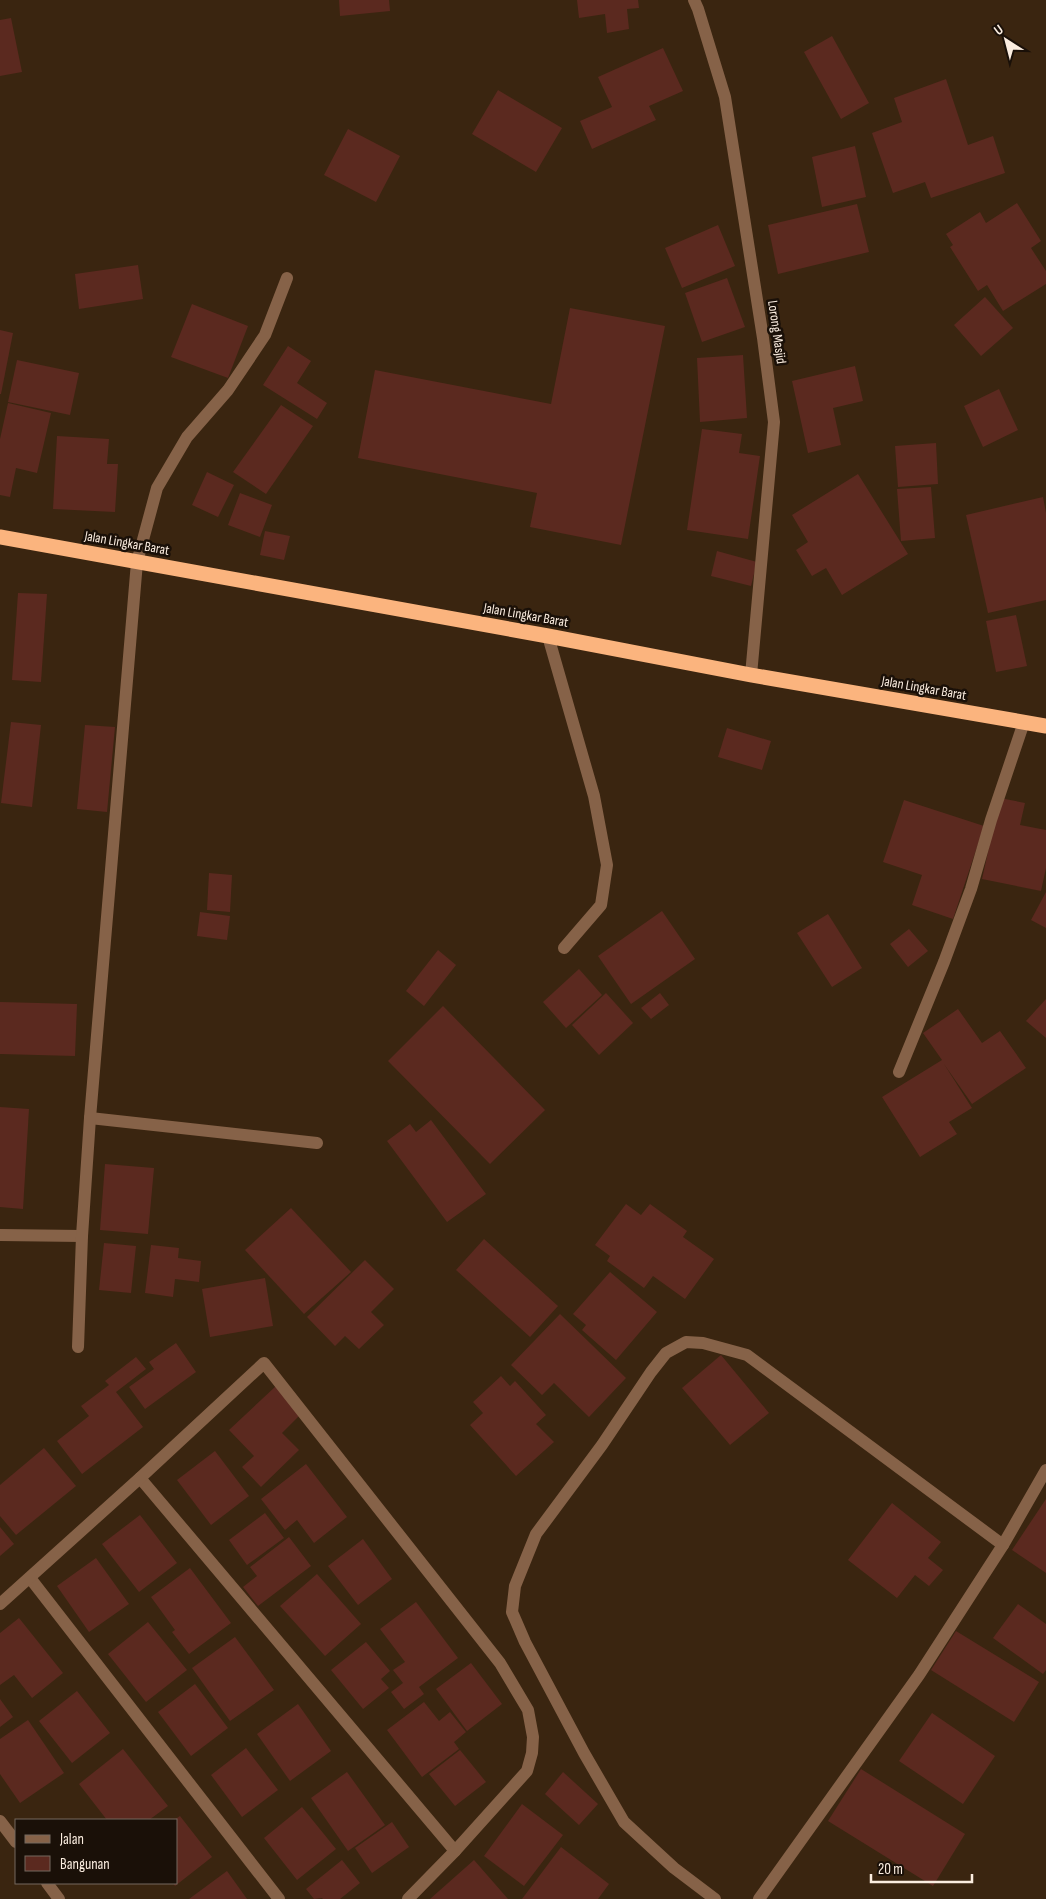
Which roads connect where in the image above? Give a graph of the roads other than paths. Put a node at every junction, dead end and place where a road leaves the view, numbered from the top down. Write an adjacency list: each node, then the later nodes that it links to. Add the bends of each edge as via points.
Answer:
1 (694, 0): 6 (street, Lorong Masjid, via 725,96 774,422)
2 (287, 278): 4 (street, via 265,335 228,390 187,437 157,488)
3 (0, 537): 4 (highway, Jalan Lingkar Barat)
4 (137, 562): 5 (highway, Jalan Lingkar Barat); 11 (street)
5 (548, 636): 6 (highway, Jalan Lingkar Barat); 9 (street, via 594,796 607,865 601,905)
6 (751, 675): 7 (highway, Jalan Lingkar Barat)
7 (1024, 722): 8 (highway, Jalan Lingkar Barat); 10 (street, via 971,889)
8 (1046, 726)
9 (564, 948)
10 (900, 1072)
11 (90, 1118): 12 (street); 14 (street)
12 (318, 1143)
13 (0, 1235): 14 (street)
14 (82, 1236): 15 (street)
15 (78, 1347)
16 (1046, 1470): 18 (street)
17 (140, 1478): 19 (street); 23 (street); 23 (street, via 264,1363 500,1663 528,1710 533,1737 526,1771)
18 (1003, 1545): 28 (street, via 747,1356 703,1343 686,1342 666,1353 536,1534 515,1586 512,1612 584,1753 624,1822 674,1868); 29 (street, via 919,1675)
19 (30, 1578): 20 (street); 26 (street)
20 (0, 1604)
21 (0, 1821): 22 (street)
22 (15, 1841)
23 (455, 1851): 27 (street)
24 (48, 1884): 25 (street)
25 (59, 1899)
26 (278, 1899)
27 (408, 1899)
28 (715, 1899)
29 (760, 1899)

